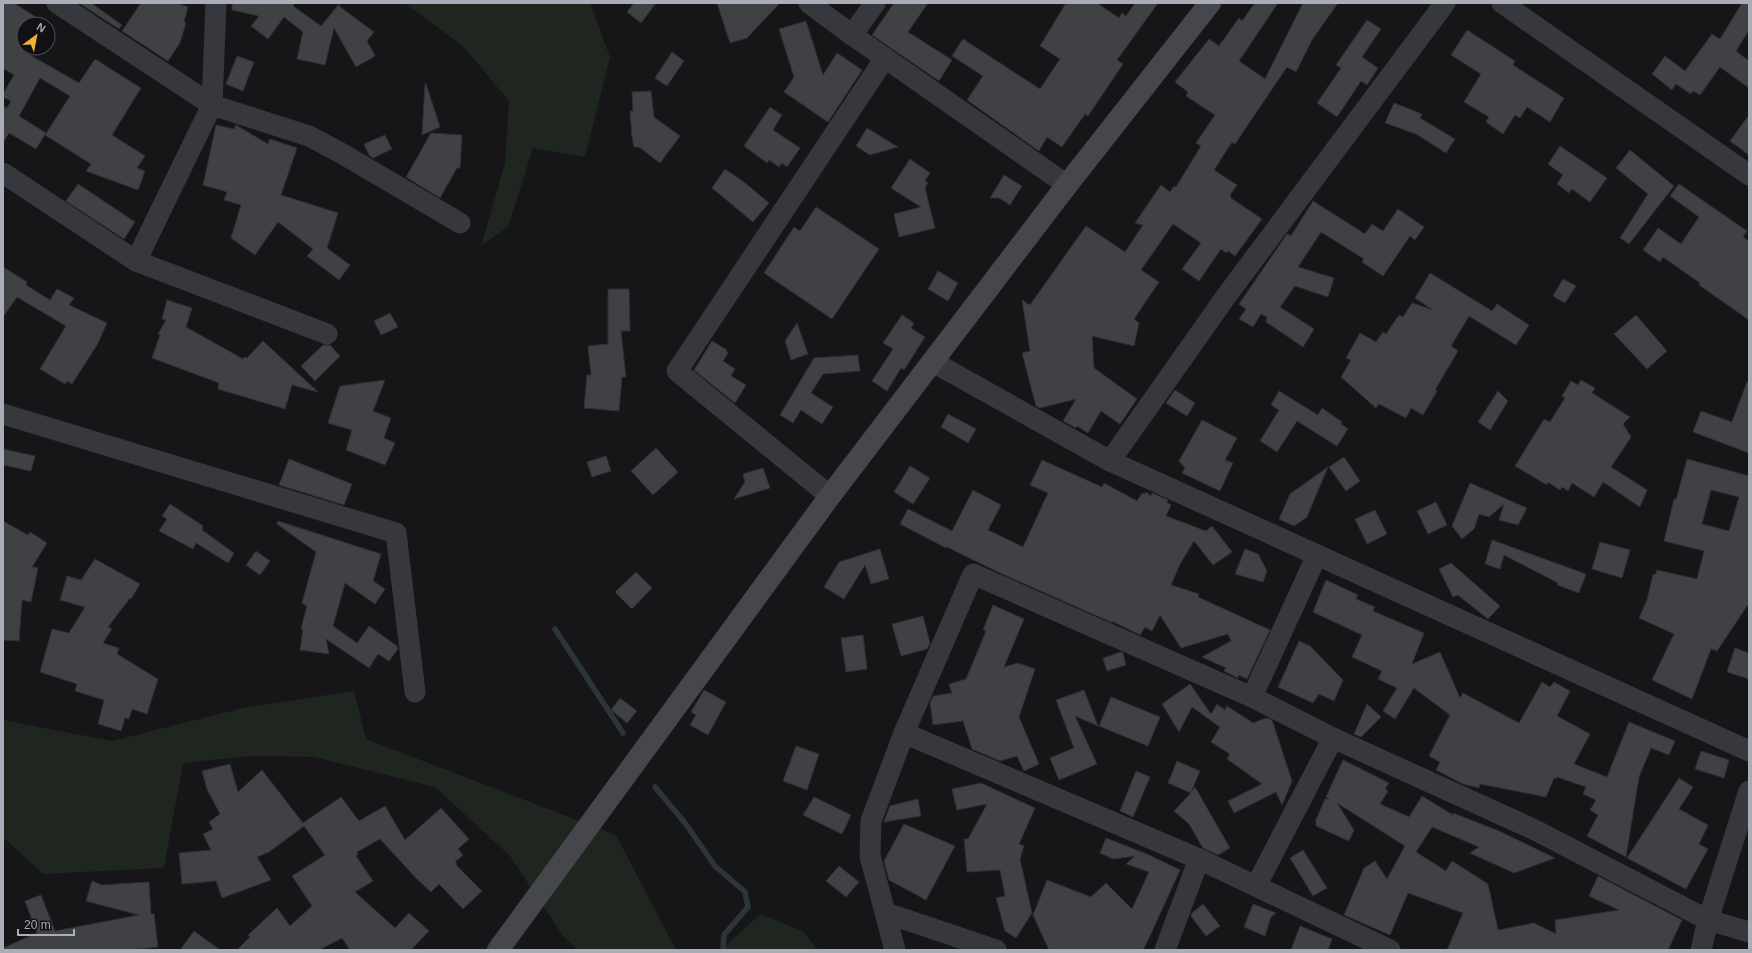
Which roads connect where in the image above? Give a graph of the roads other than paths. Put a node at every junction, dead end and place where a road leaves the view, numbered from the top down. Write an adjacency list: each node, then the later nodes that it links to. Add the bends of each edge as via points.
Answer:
1 (58, 3): 10 (street)
2 (216, 3): 10 (street)
3 (809, 3): 8 (street)
4 (875, 3): 8 (street)
5 (1210, 3): 13 (street)
6 (1445, 3): 19 (street, via 1227,295)
7 (1502, 3): 12 (street)
8 (852, 36): 9 (street)
9 (885, 58): 13 (street); 20 (street, via 677,371)
10 (212, 105): 14 (street, via 309,136); 15 (street)
11 (3, 173): 15 (street)
12 (1749, 175)
13 (1067, 185): 17 (street)
14 (460, 223)
15 (136, 261): 16 (street)
16 (327, 334)
17 (932, 362): 19 (street); 20 (street)
18 (3, 414): 22 (street, via 396,533)
19 (1110, 461): 21 (street)
20 (830, 496): 34 (street)
21 (1316, 555): 23 (street); 26 (street)
22 (416, 692)
23 (1252, 697): 24 (street, via 973,574); 25 (street)
24 (904, 733): 28 (street); 30 (street, via 871,821 870,856)
25 (1333, 738): 29 (street); 31 (street, via 1535,830)
26 (1749, 751)
27 (1749, 791): 31 (street)
28 (1199, 859): 29 (street); 37 (street)
29 (1256, 886): 33 (street)
30 (886, 913): 35 (street); 36 (street)
31 (1708, 920): 32 (street); 39 (street)
32 (1749, 932)
33 (1360, 944): 38 (street)
34 (498, 950)
35 (895, 950)
36 (996, 950)
37 (1165, 950)
38 (1390, 950)
39 (1702, 950)

